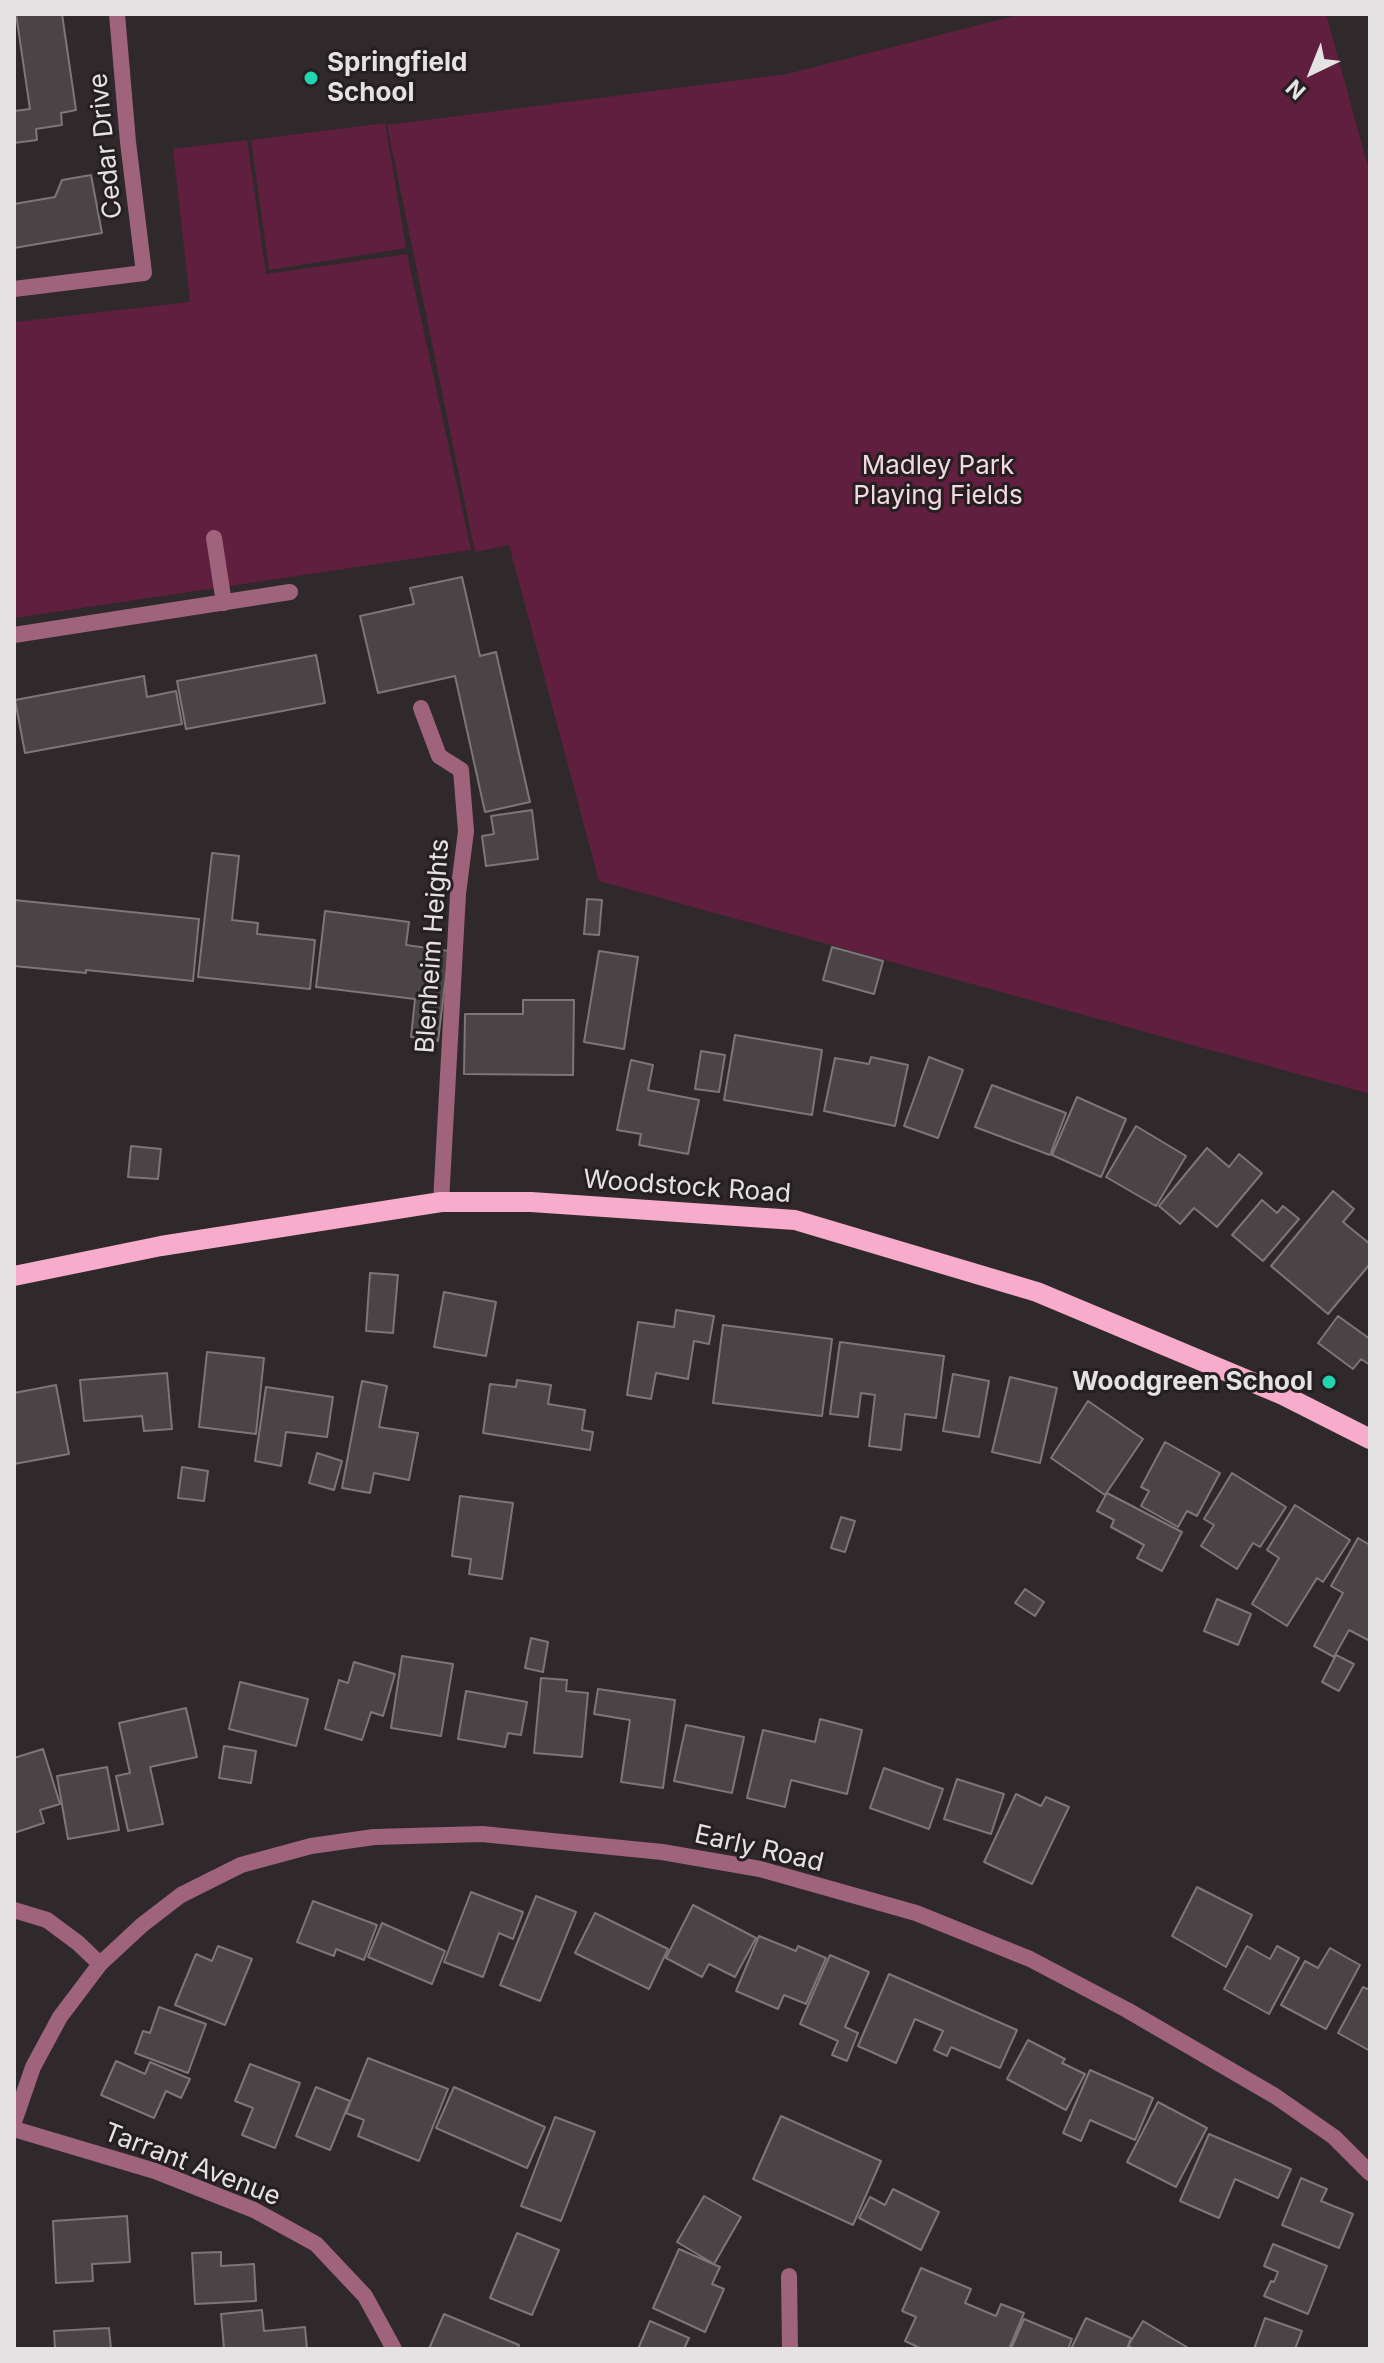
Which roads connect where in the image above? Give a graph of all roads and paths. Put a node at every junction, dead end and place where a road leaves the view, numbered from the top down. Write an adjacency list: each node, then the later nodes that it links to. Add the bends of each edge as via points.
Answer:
1 (117, 14): 2 (street, Cedar Drive, via 144,273)
2 (14, 289)
3 (214, 538): 5 (street)
4 (290, 592): 5 (street)
5 (224, 603): 6 (street)
6 (14, 635)
7 (421, 708): 8 (street, Blenheim Heights, via 439,756 461,770 466,831)
8 (441, 1202): 9 (main road, Woodstock Road, via 161,1246); 10 (main road, Woodstock Road, via 531,1202 795,1220 1037,1292 1283,1395)
9 (14, 1276)
10 (1370, 1439)
11 (14, 1910): 12 (street, via 47,1920)
12 (100, 1964): 13 (street, Early Road, via 60,2017 33,2067); 15 (street, Early Road, via 181,1895 241,1865 311,1846 374,1837 482,1834 662,1852 760,1869 916,1913 1030,1959 1275,2096 1334,2137)
13 (14, 2122)
14 (14, 2129): 17 (street, Tarrant Avenue, via 155,2171 254,2210 316,2244 365,2296)
15 (1370, 2173)
16 (789, 2276): 18 (street)
17 (394, 2349)
18 (790, 2349)

